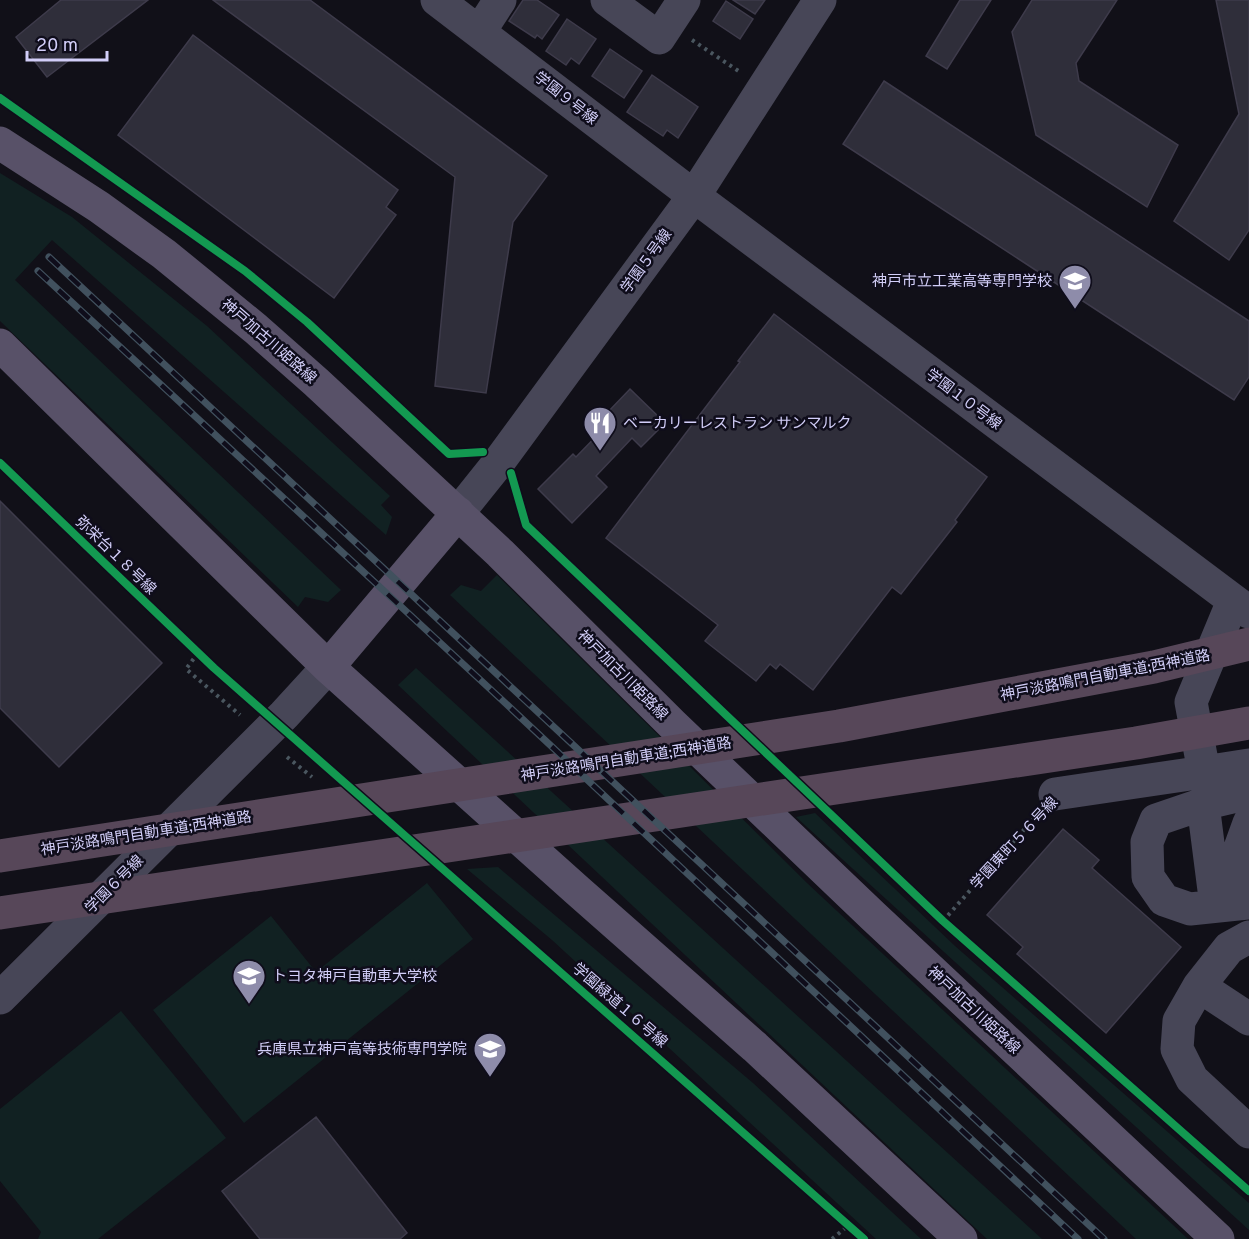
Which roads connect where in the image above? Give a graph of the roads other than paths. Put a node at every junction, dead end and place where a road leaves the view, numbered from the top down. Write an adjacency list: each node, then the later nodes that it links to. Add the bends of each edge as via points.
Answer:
1 (437, 0): 6 (street, 学園９号線)
2 (500, 0): 6 (street)
3 (607, 0): 5 (street, via 659,38)
4 (820, 0): 8 (street, 学園５号線)
5 (676, 12)
6 (480, 31): 8 (street, 学園９号線)
7 (0, 144): 10 (main road, 神戸加古川姫路線, via 99,207 182,268 256,328)
8 (694, 196): 10 (street, 学園５号線); 11 (street, 学園１０号線)
9 (0, 345): 13 (main road)
10 (458, 513): 13 (main road); 32 (main road, 神戸加古川姫路線, via 864,908)
11 (1241, 607): 16 (street, 学園１０号線, via 1191,702)
12 (1249, 644): 21 (highway, 神戸淡路鳴門自動車道;西神道路, via 1154,667 840,726)
13 (328, 667): 28 (street, 学園６号線); 31 (main road, via 755,1047)
14 (1249, 723): 25 (highway, via 1125,745)
15 (1249, 765): 16 (street)
16 (1204, 772): 18 (street, 学園東町５６号線)
17 (1249, 793): 19 (street)
18 (1055, 794)
19 (1203, 804): 24 (street); 24 (street, via 1156,820 1147,842 1148,877 1164,900 1190,909)
20 (1249, 823): 22 (street, via 1228,881)
21 (0, 856)
22 (1249, 879)
23 (1249, 903): 24 (street)
24 (1216, 906)
25 (0, 913)
26 (1249, 938): 27 (street, via 1229,948)
27 (1199, 986): 29 (street); 30 (street, via 1179,1021 1177,1049 1192,1079)
28 (0, 998)
29 (1247, 1012)
30 (1249, 1132)
31 (961, 1239)
32 (1218, 1239)

